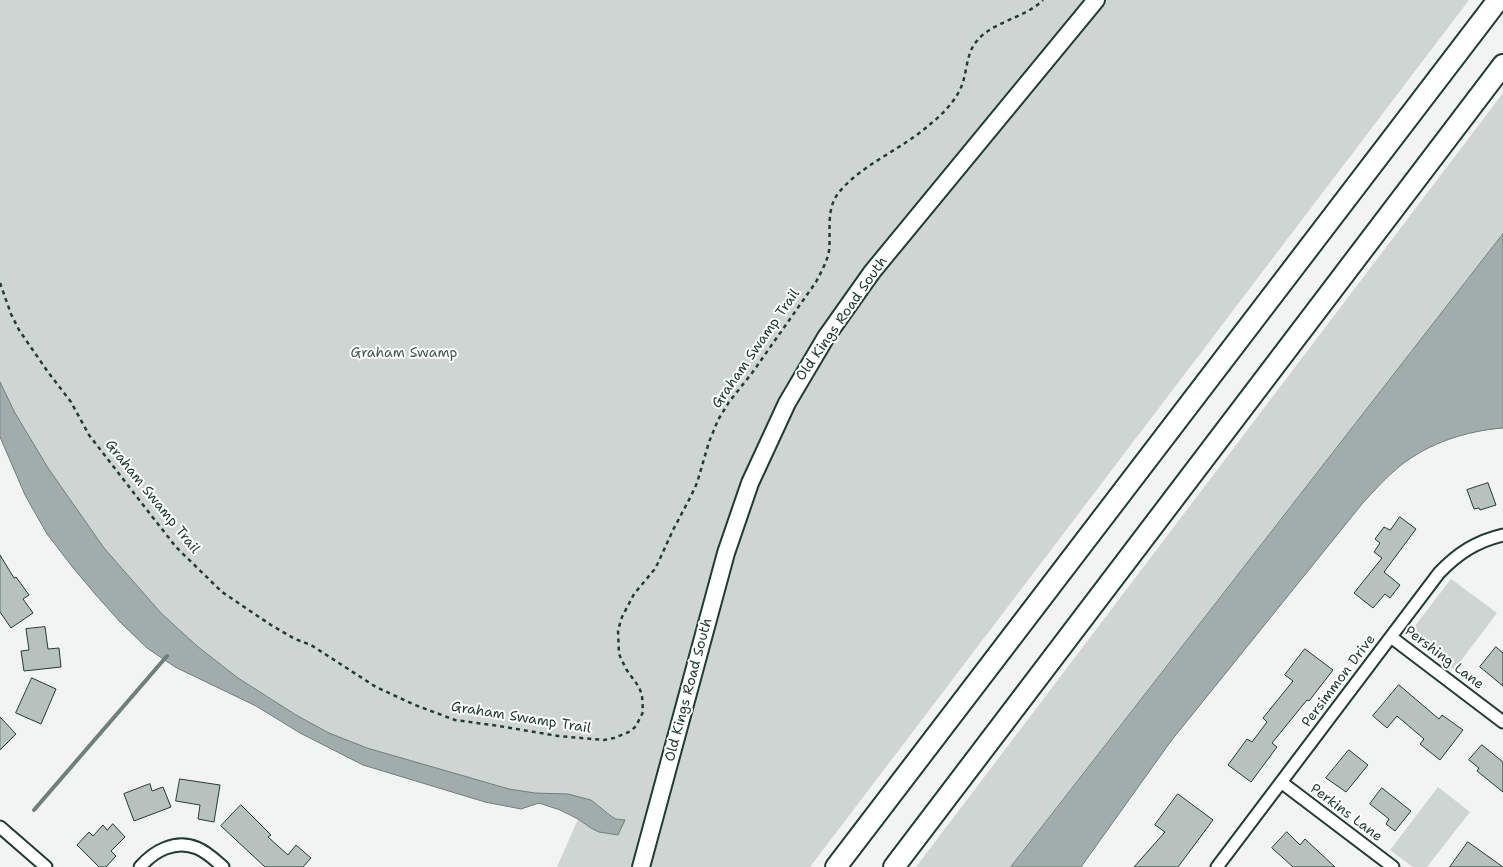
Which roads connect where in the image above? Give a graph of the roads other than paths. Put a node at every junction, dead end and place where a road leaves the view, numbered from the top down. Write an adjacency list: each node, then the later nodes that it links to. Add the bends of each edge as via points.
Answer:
1 (1096, 0): 12 (street, Old Kings Road South, via 872,272 799,380 750,484 726,552)
2 (1498, 0): 13 (highway)
3 (1503, 65): 14 (highway)
4 (1503, 535): 5 (street, Persimmon Drive, via 1479,542 1452,560)
5 (1391, 637): 6 (street, Pershing Lane); 7 (street, Persimmon Drive)
6 (1503, 722)
7 (1281, 782): 15 (street, Persimmon Drive); 16 (street, Perkins Lane)
8 (0, 827): 9 (street)
9 (46, 867)
10 (140, 867): 11 (street, via 159,850 184,845 198,849)
11 (223, 867)
12 (642, 867)
13 (836, 867)
14 (894, 867)
15 (1217, 867)
16 (1393, 867)

